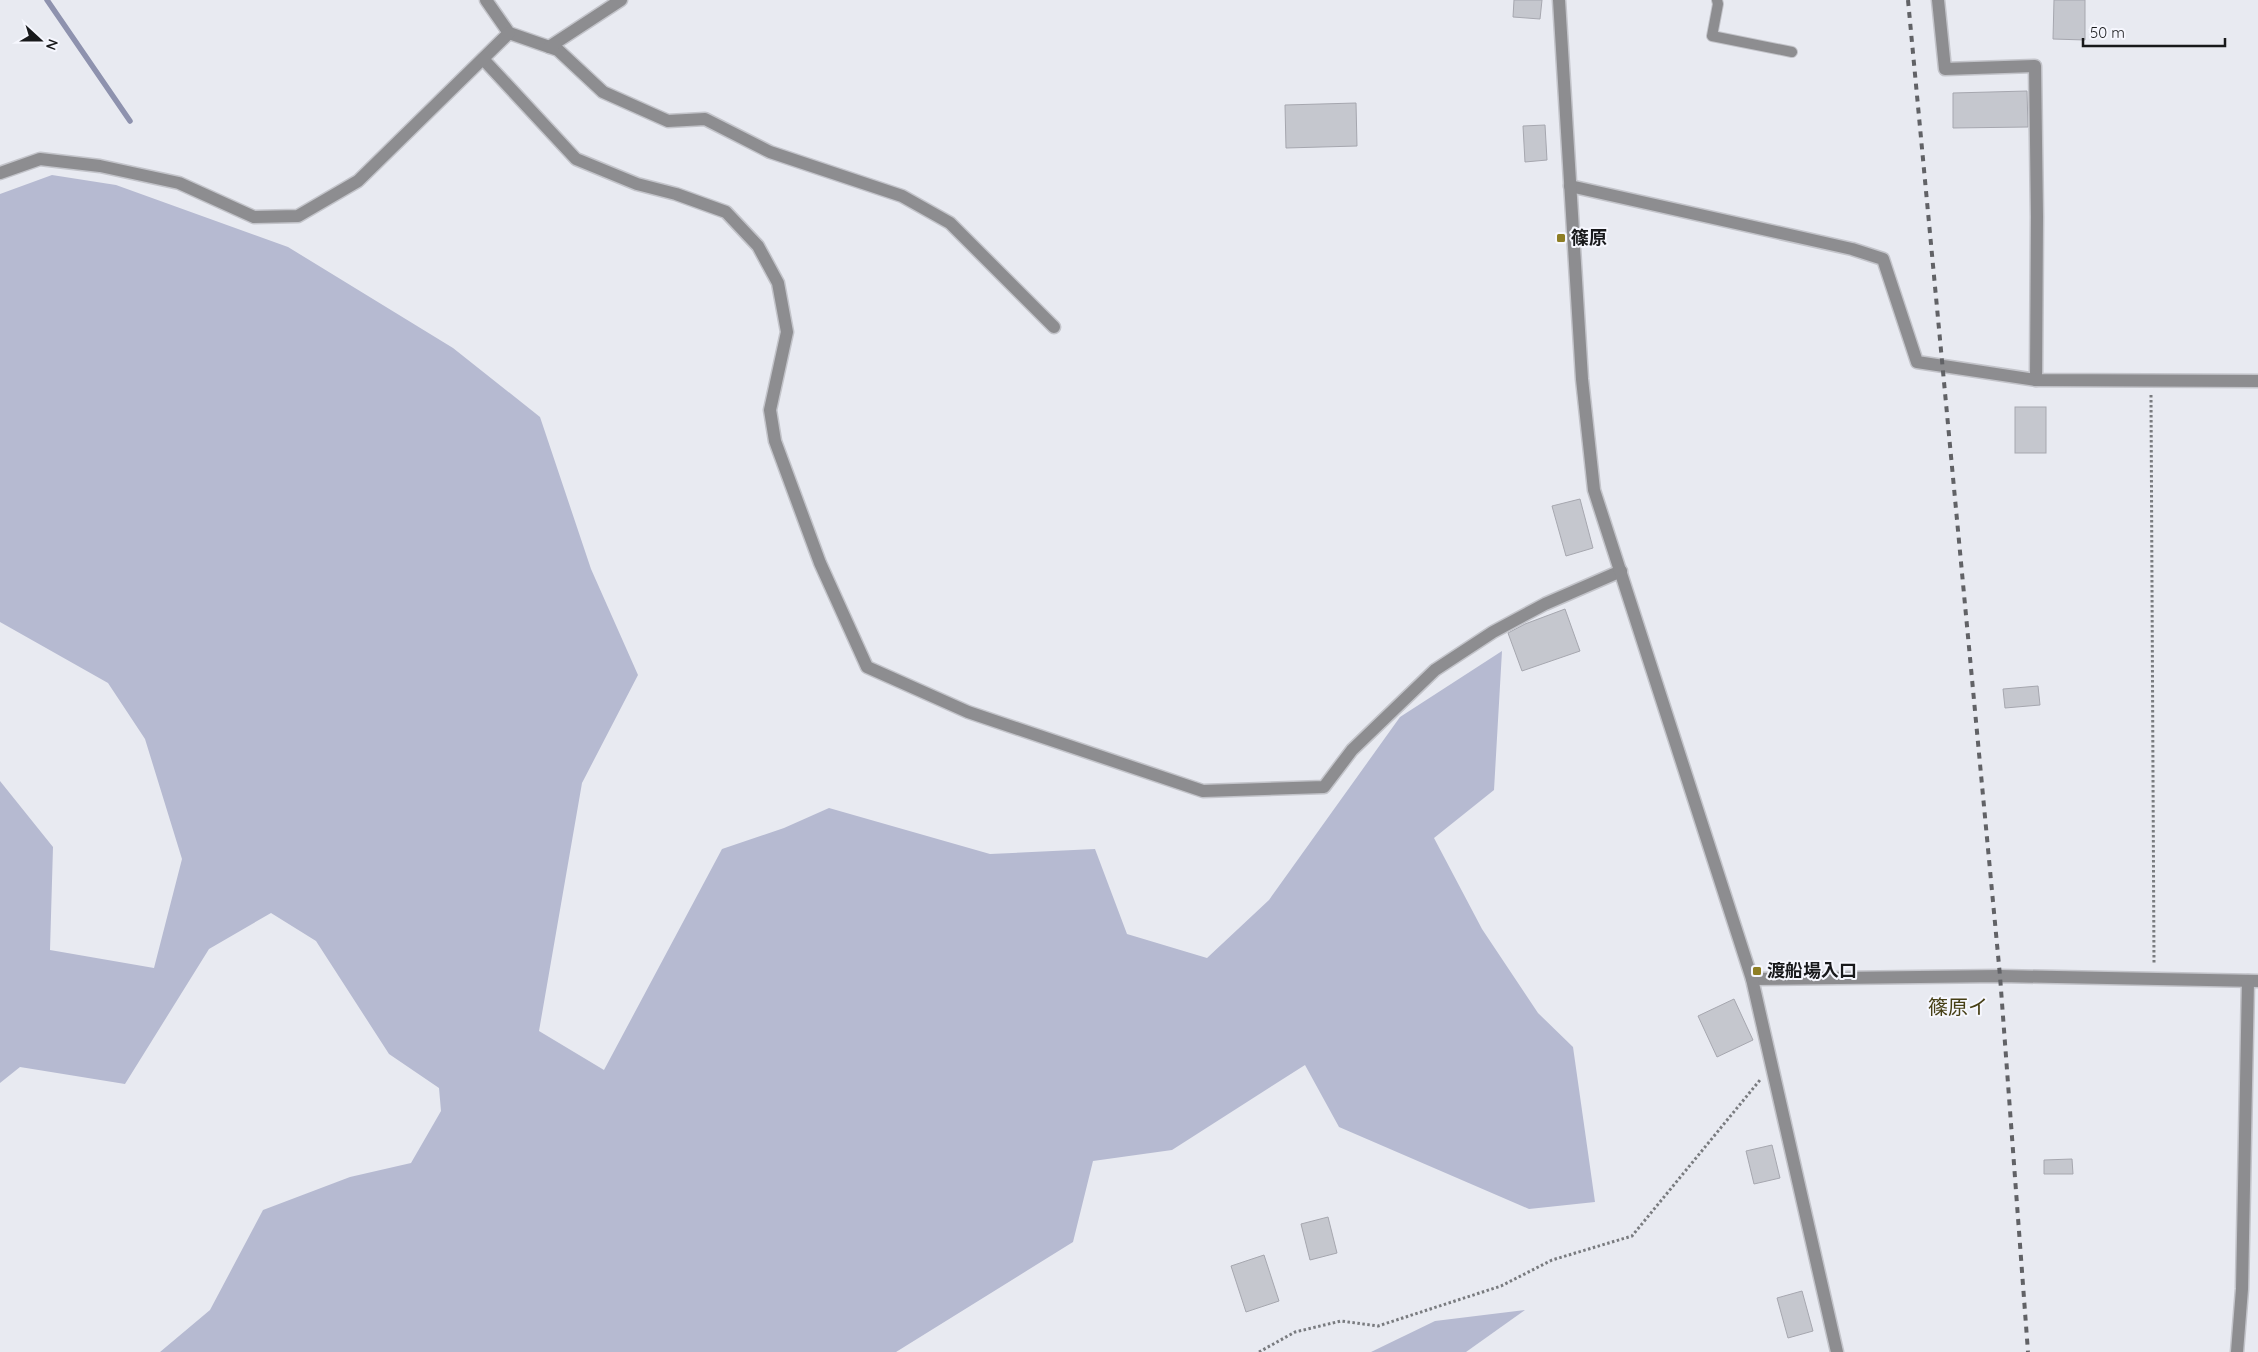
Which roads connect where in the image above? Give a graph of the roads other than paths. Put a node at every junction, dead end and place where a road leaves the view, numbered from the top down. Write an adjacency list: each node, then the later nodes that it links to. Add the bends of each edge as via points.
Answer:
1 (486, 0): 6 (street)
2 (620, 0): 7 (street)
3 (1559, 0): 11 (street)
4 (1716, 0): 8 (lane, via 1712,36)
5 (1938, 0): 13 (street, via 1945,69 2035,66)
6 (509, 34): 7 (street); 9 (street)
7 (549, 47): 12 (street, via 558,50 603,92 668,121 705,119 770,152 902,196 950,223)
8 (1792, 52)
9 (483, 59): 10 (street, via 358,182 298,216 254,217 179,182 100,166 40,159); 15 (street, via 576,159 637,184 726,212 758,246 778,282 786,332 770,410 775,441 820,563 868,667 968,712 1204,791 1324,787 1352,750 1434,670 1545,604)
10 (0, 173)
11 (1570, 186): 13 (street, via 1883,258 1917,362); 15 (street, via 1582,379 1594,490)
12 (1054, 327)
13 (2036, 380): 14 (street)
14 (2258, 380)
15 (1621, 571): 16 (street)
16 (1752, 979): 17 (street, via 2000,976); 18 (street)
17 (2253, 981): 19 (street)
18 (1837, 1352)
19 (2237, 1352)

